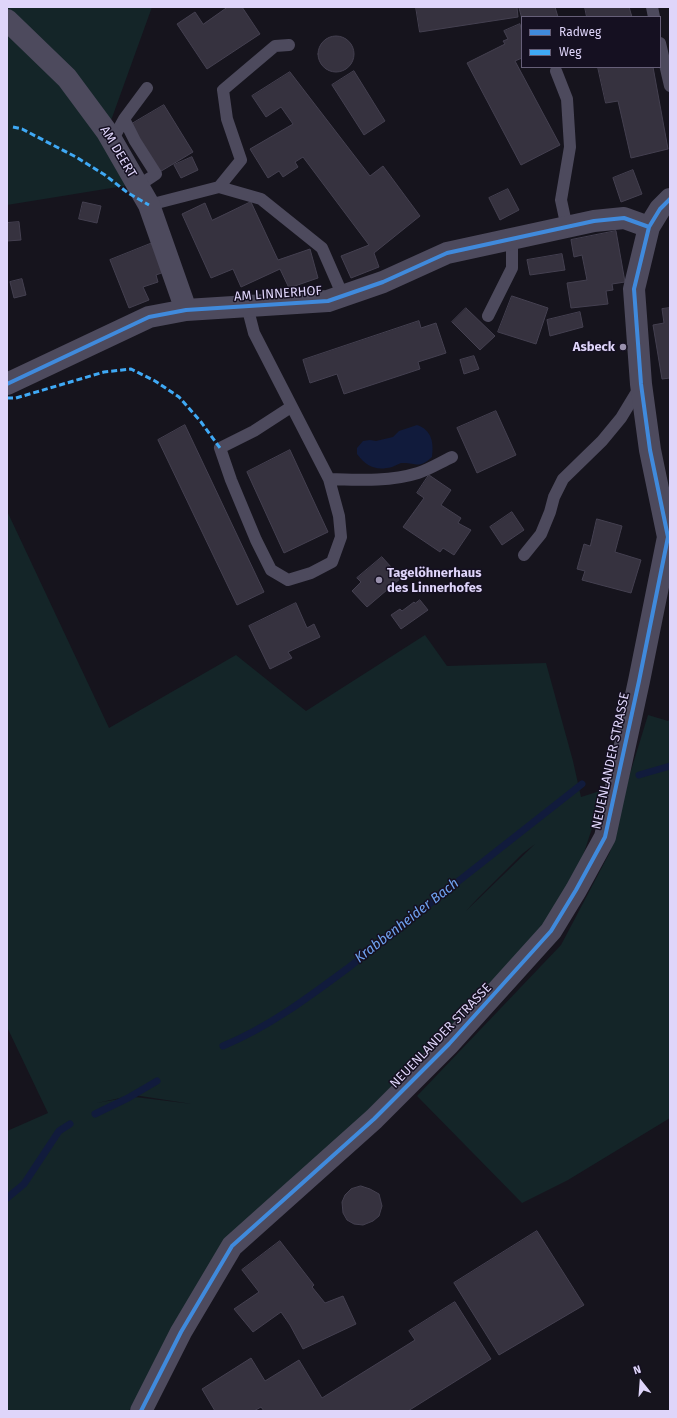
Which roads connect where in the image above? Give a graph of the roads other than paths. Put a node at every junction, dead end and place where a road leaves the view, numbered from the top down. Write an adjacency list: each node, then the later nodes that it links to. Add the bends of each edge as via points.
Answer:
1 (7, 20): 8 (street, AM DEERT, via 67,78)
2 (289, 45): 10 (lane, via 275,46 222,90 227,119 241,160)
3 (661, 47): 5 (lane)
4 (556, 71): 14 (lane, via 567,99 570,147 560,200)
5 (670, 86)
6 (147, 88): 7 (lane)
7 (124, 119): 8 (lane); 9 (lane, via 156,174)
8 (112, 141): 9 (street, AM DEERT)
9 (138, 186): 12 (street, AM DEERT)
10 (220, 187): 12 (lane); 16 (lane, via 261,199 322,248)
11 (670, 199): 13 (street, NEUENLANDER STRASSE, via 660,208)
12 (149, 205): 18 (street, AM DEERT)
13 (649, 227): 14 (street, AM LINNERHOF, via 624,218 594,221); 21 (street, NEUENLANDER STRASSE, via 634,289)
14 (567, 228): 15 (street, AM LINNERHOF)
15 (512, 239): 16 (street, AM LINNERHOF, via 447,254); 19 (lane, via 512,268)
16 (343, 296): 17 (street, AM LINNERHOF, via 328,301)
17 (246, 306): 18 (street, AM LINNERHOF); 22 (lane, via 254,332)
18 (186, 310): 20 (street, AM LINNERHOF, via 149,317)
19 (488, 316)
20 (7, 384)
21 (641, 384): 25 (lane, via 621,418 602,441 563,479 542,534); 26 (street, NEUENLANDER STRASSE, via 650,450 668,536 605,837 551,931 449,1044 374,1119 232,1246 181,1332)
22 (291, 407): 24 (lane); 24 (lane, via 254,431 220,448 256,540 271,570 288,580 311,573 332,562 341,537 339,516)
23 (452, 457): 24 (lane, via 419,472 394,478)
24 (329, 479)
25 (524, 554)
26 (141, 1411)

